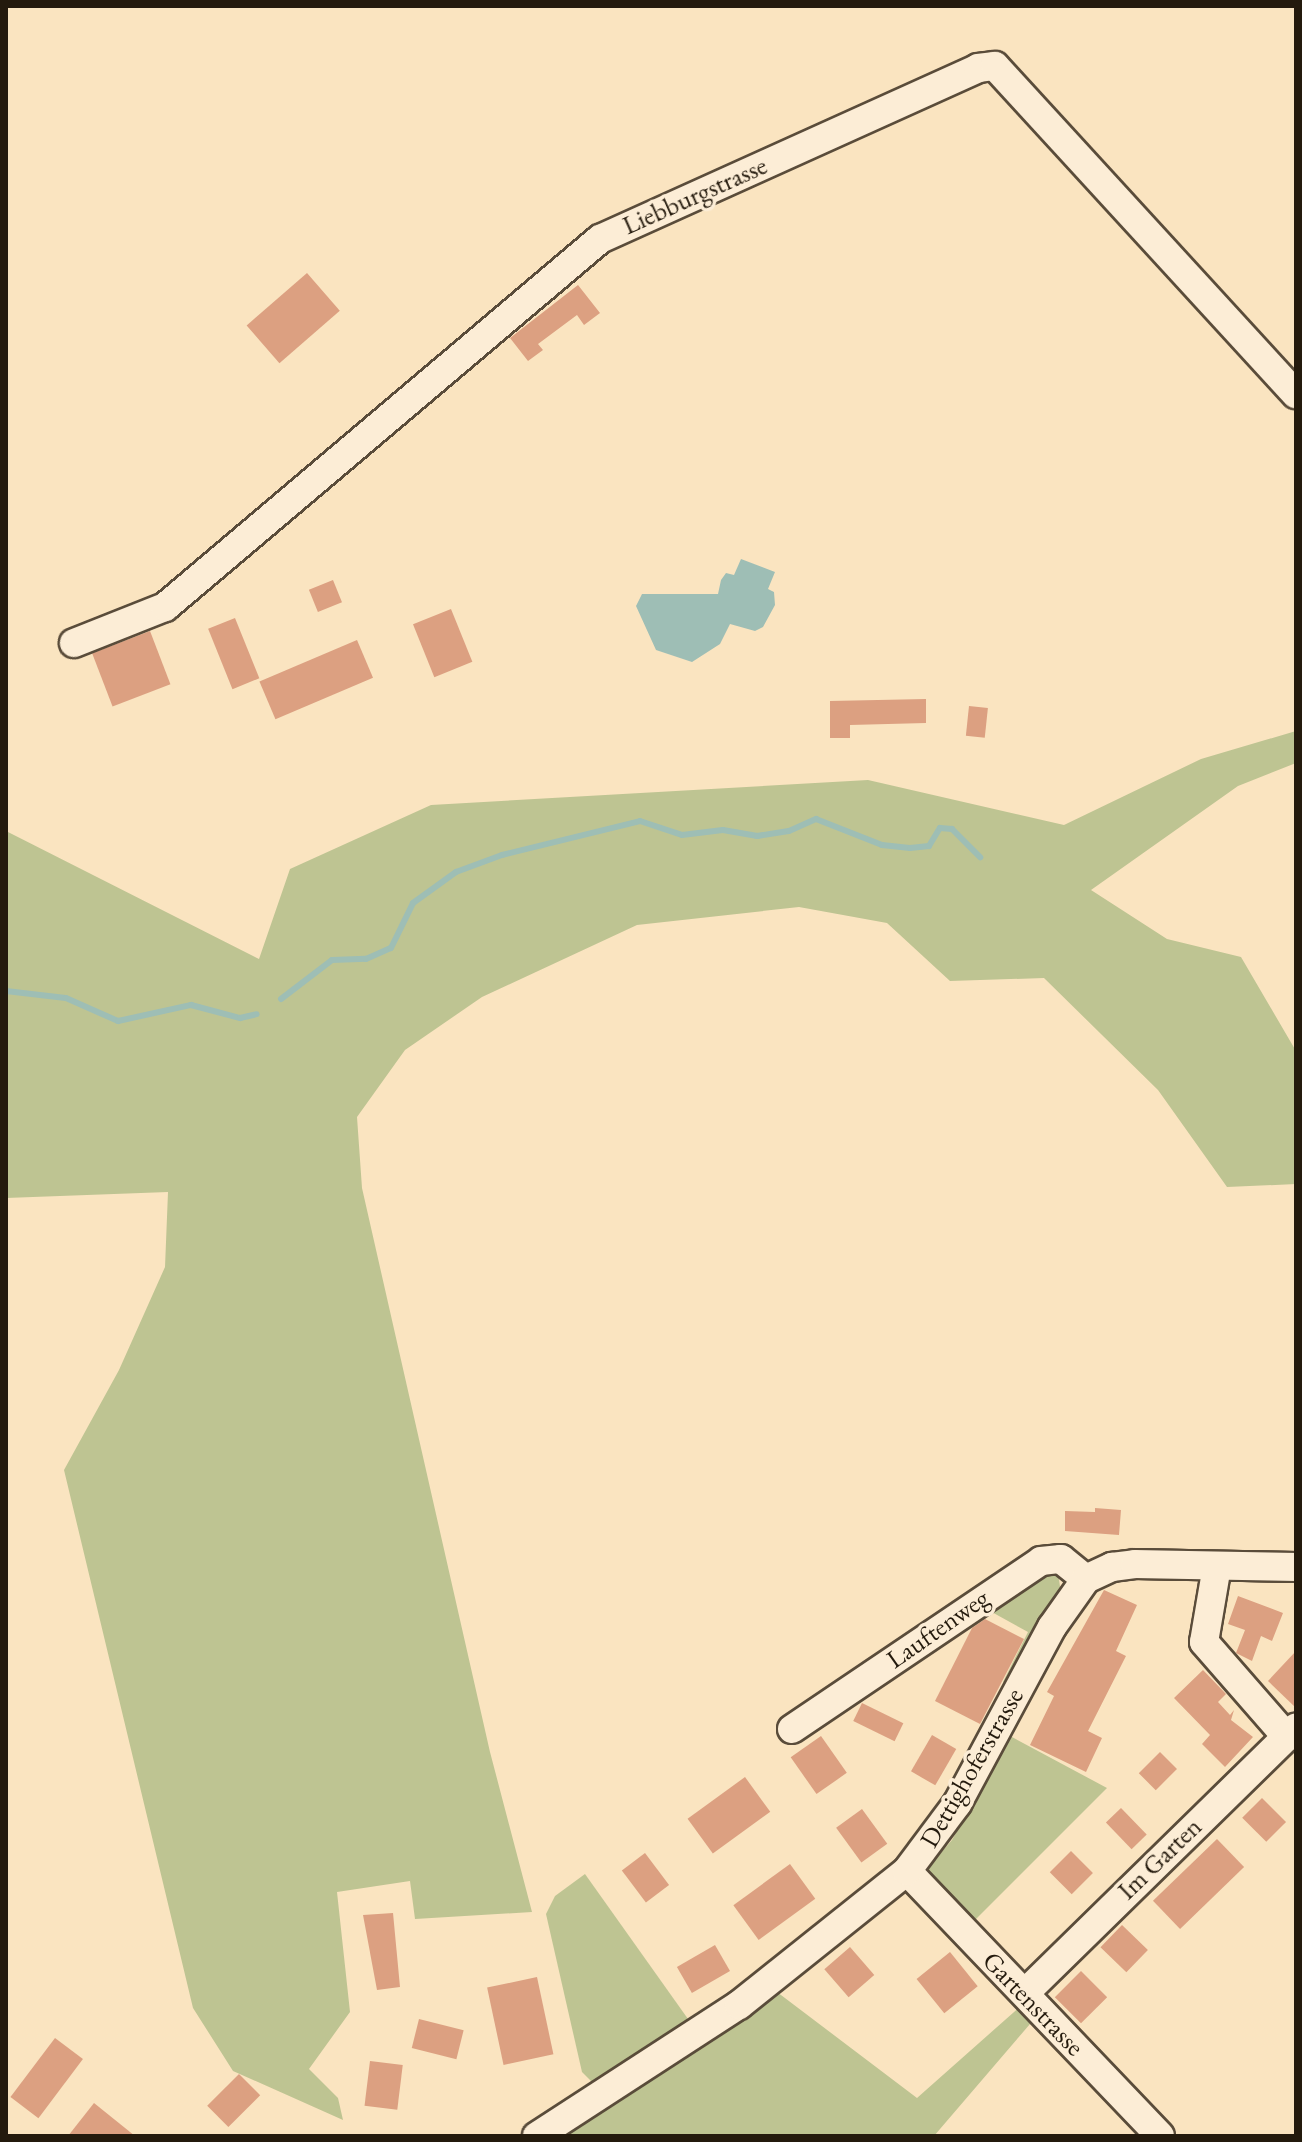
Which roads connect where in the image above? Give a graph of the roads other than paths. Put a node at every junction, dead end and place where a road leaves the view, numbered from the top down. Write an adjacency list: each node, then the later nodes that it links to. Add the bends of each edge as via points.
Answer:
1 (1296, 394): 2 (street, Liebburgstrasse, via 995,66 978,68 600,239 165,607)
2 (74, 643)
3 (1217, 1566): 4 (street); 5 (street, via 1135,1564); 7 (street, via 1203,1634 1207,1650)
4 (1296, 1567)
5 (1086, 1579): 6 (street, Lauftenweg, via 1061,1559 1041,1561); 8 (street, Dettighoferstrasse, via 1052,1627 957,1804)
6 (792, 1729)
7 (1291, 1732): 9 (street, Im Garten)
8 (907, 1871): 9 (street, Gartenstrasse); 10 (street, Dettighoferstrasse, via 739,2005)
9 (1026, 1992): 11 (street, Gartenstrasse)
10 (537, 2136)
11 (1160, 2136)

